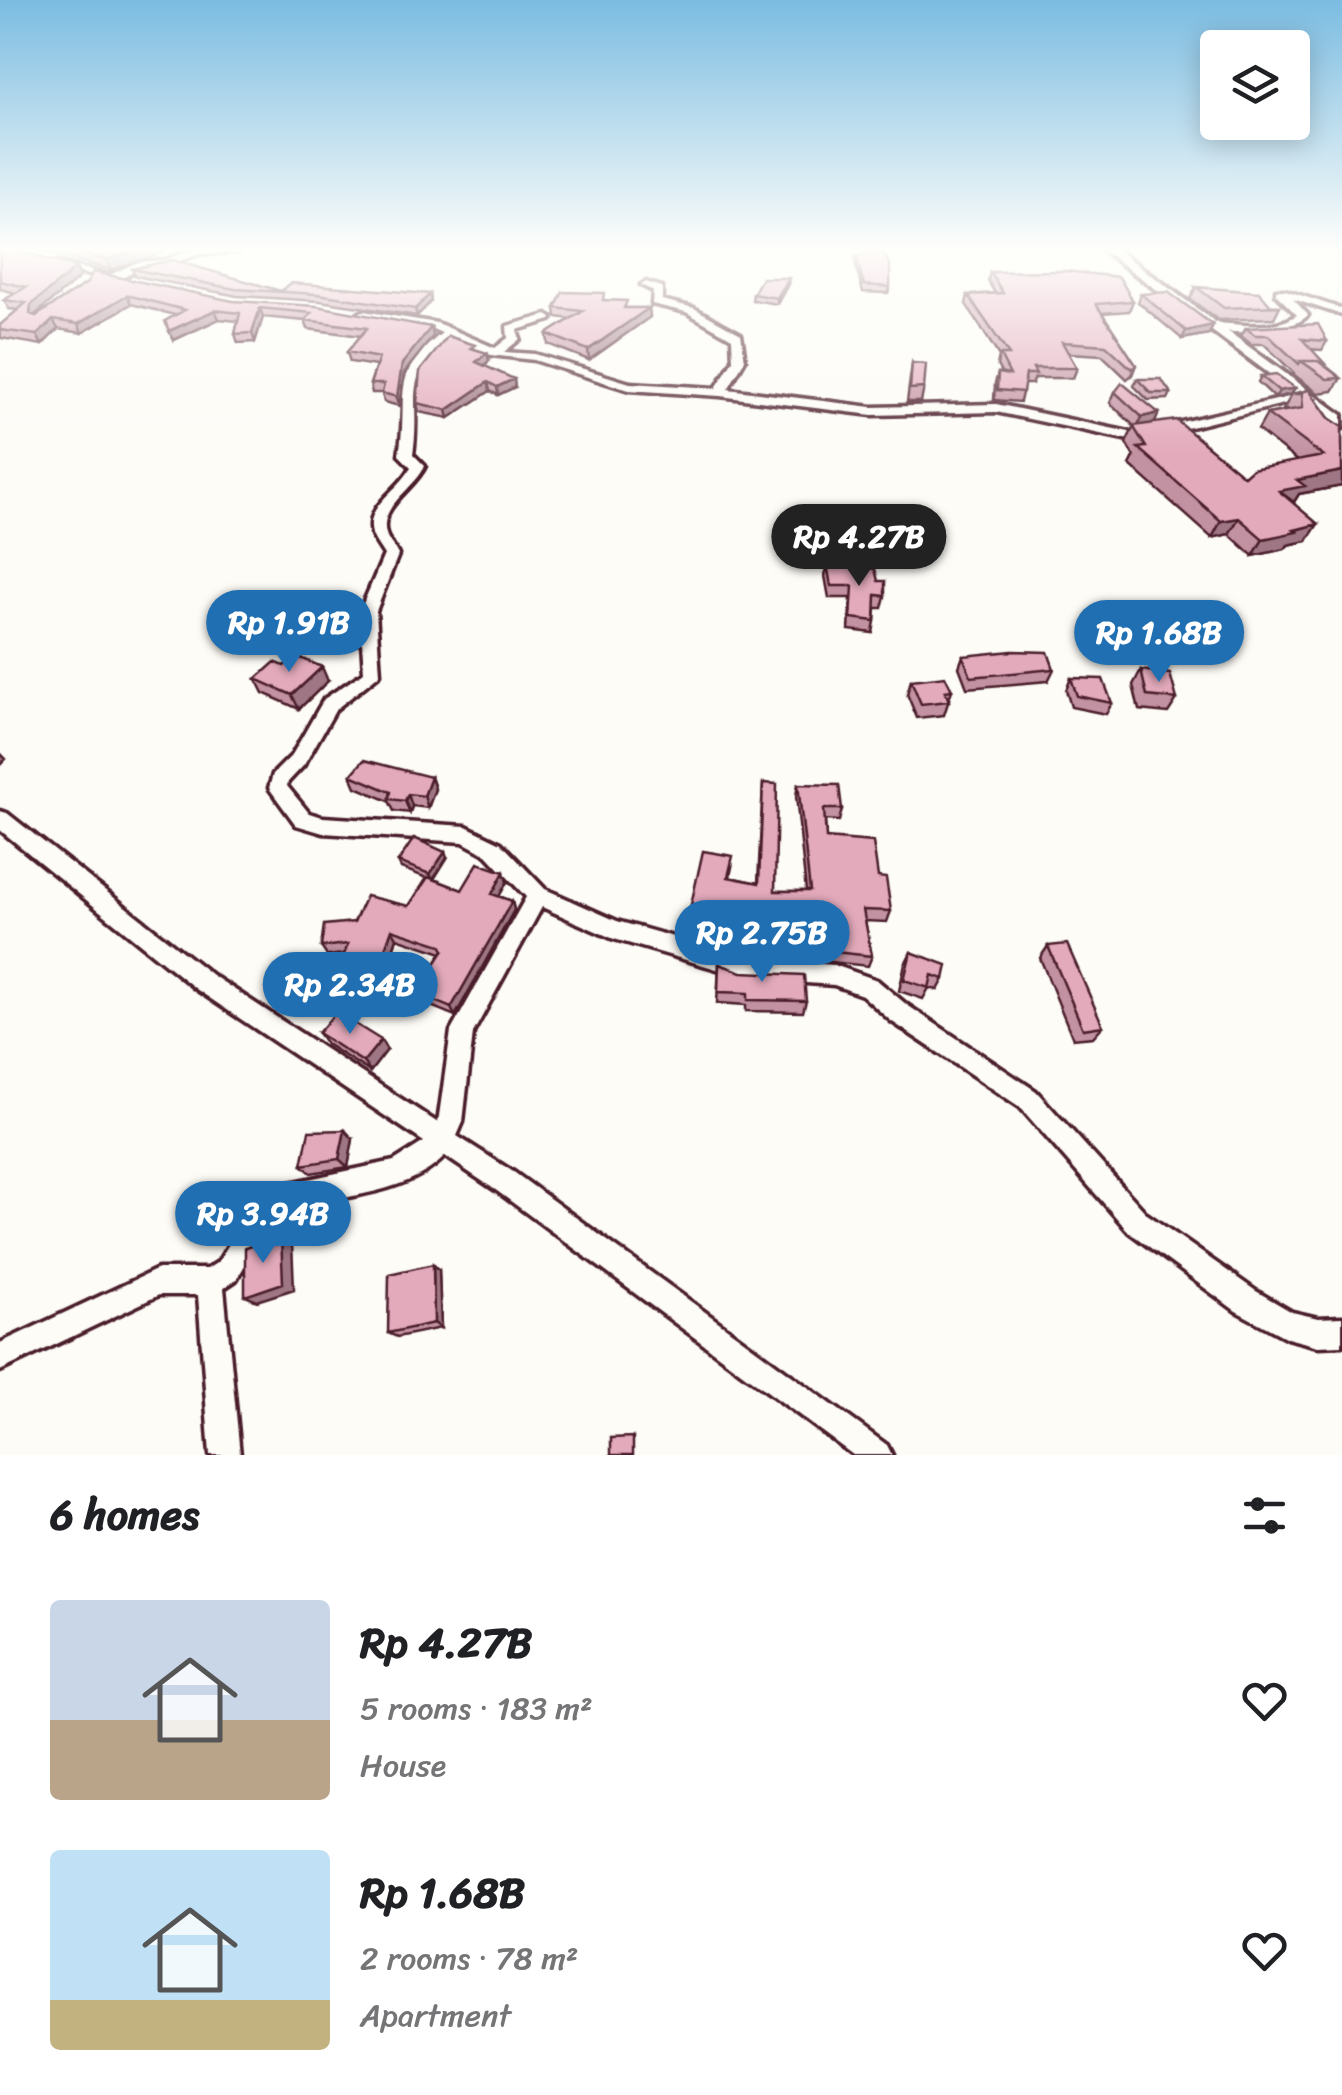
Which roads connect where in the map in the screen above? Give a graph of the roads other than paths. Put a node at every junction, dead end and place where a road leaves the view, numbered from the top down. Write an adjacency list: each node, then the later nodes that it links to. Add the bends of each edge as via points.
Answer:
1 (383, 317): 7 (street)
2 (702, 317): 9 (street, via 737,336 739,360)
3 (1201, 317): 6 (main road)
4 (1302, 317): 6 (street, via 1283,326)
5 (547, 318): 8 (street, via 512,327 514,339)
6 (1213, 326): 10 (main road)
7 (450, 332): 8 (street); 13 (street, via 414,363 406,455 418,466 381,516 380,537 391,555 368,611 372,674 330,704 278,788 303,818 322,825 466,834 494,849)
8 (495, 352): 9 (street, via 534,356 629,386)
9 (720, 392): 10 (street, via 872,411 996,408 1134,437)
10 (1306, 397): 11 (main road)
11 (1342, 423)
12 (0, 819): 14 (street, via 204,982)
13 (538, 895): 14 (street, via 462,1032); 16 (street, via 668,946 751,969 819,973 869,987 1028,1099 1138,1223 1246,1302 1287,1324)
14 (444, 1138): 15 (street, via 397,1174 280,1196 267,1205 227,1271); 19 (street)
15 (210, 1282): 17 (street, via 158,1282); 18 (street)
16 (1342, 1331)
17 (0, 1358)
18 (224, 1455)
19 (878, 1455)

